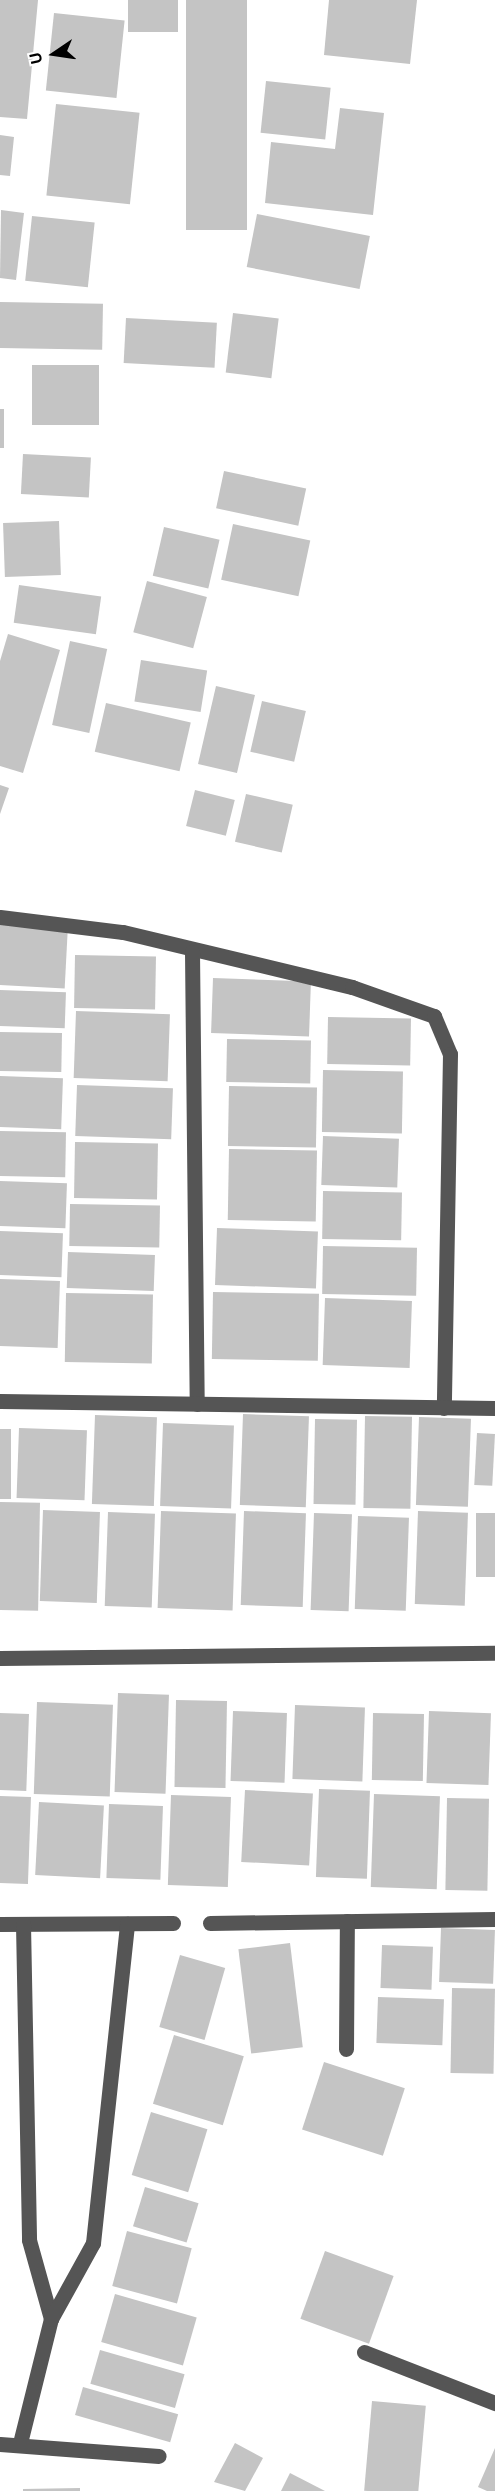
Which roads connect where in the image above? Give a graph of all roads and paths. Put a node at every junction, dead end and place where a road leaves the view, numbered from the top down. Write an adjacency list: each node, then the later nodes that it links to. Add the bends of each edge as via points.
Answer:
1 (0, 916): 2 (street, via 90,926)
2 (192, 952): 4 (street); 5 (street, via 352,987 429,1012 439,1021 450,1054)
3 (0, 1401): 4 (street)
4 (197, 1404): 5 (street)
5 (444, 1408): 6 (street)
6 (495, 1408)
7 (495, 1653): 8 (street)
8 (0, 1658)
9 (495, 1919): 10 (street)
10 (347, 1921): 12 (street); 16 (street)
11 (173, 1923): 15 (street)
12 (210, 1923)
13 (0, 1924): 14 (street)
14 (23, 1924): 15 (street); 17 (street, via 29,2240)
15 (127, 1924): 17 (street, via 93,2243)
16 (346, 2049)
17 (51, 2319): 20 (street)
18 (364, 2352): 19 (street)
19 (495, 2403)
20 (20, 2443): 21 (street); 22 (street)
21 (0, 2444)
22 (159, 2456)

